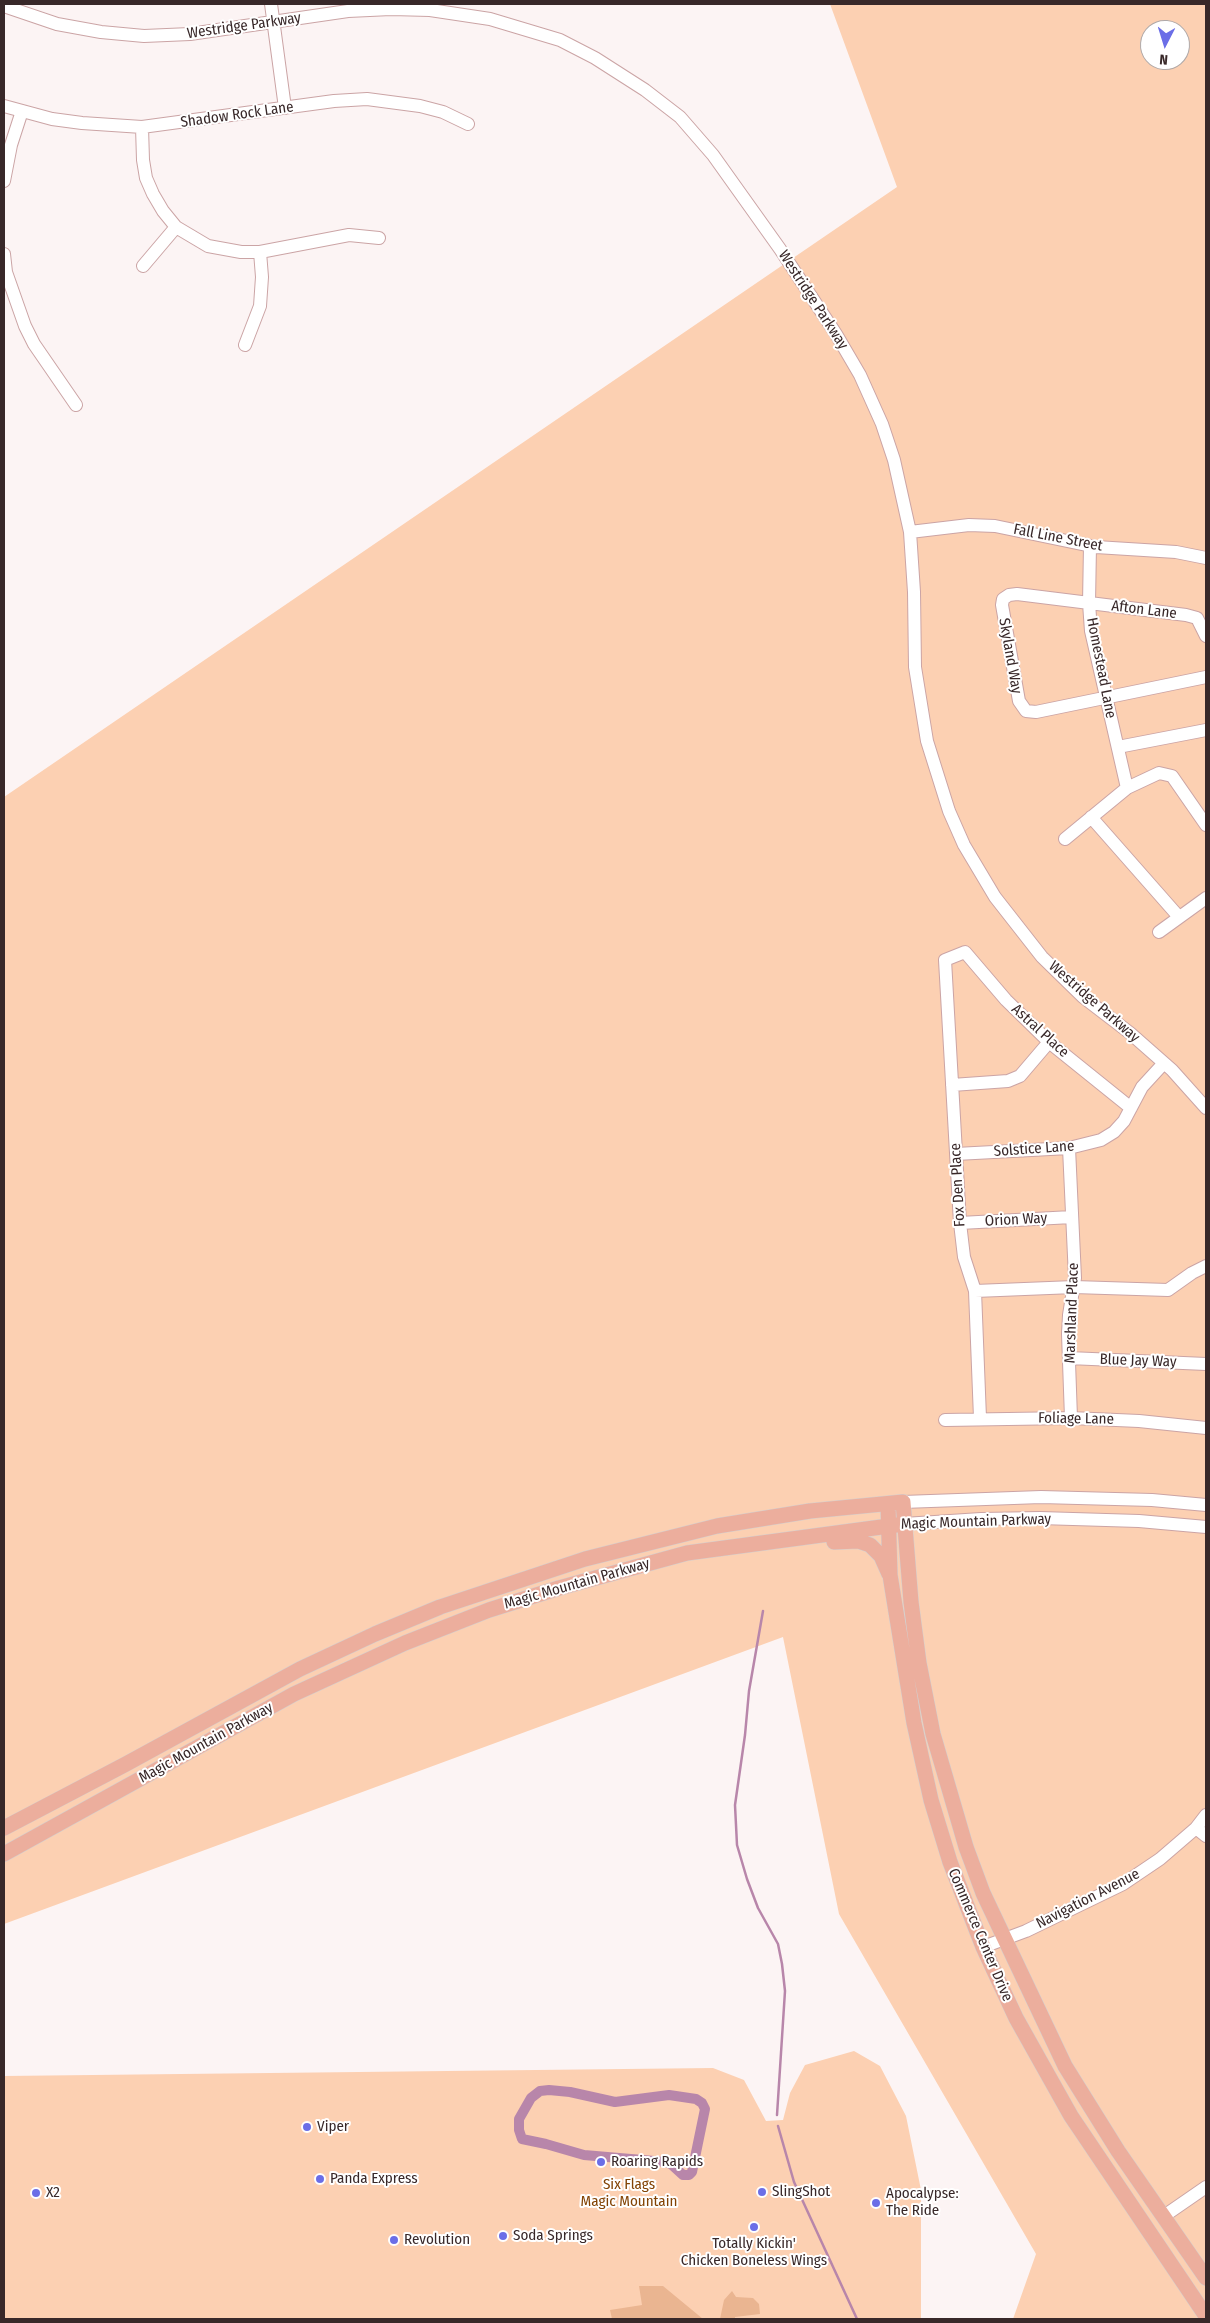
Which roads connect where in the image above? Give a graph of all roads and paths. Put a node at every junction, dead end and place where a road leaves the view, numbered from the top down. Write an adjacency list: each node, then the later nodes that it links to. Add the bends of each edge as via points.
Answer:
1 (271, 4): 3 (street)
2 (4, 6): 3 (street, Westridge Parkway, via 57,24 144,36 190,34)
3 (274, 23): 5 (street); 17 (street, Westridge Parkway, via 348,11 390,9 430,10 490,19 560,40 595,58 680,117 742,194 860,375 894,460)
4 (4, 106): 6 (street, Shadow Rock Lane)
5 (285, 108): 7 (street, Shadow Rock Lane, via 334,101 394,101 443,112); 8 (street, Shadow Rock Lane)
6 (22, 111): 8 (street, Shadow Rock Lane, via 82,123); 9 (street)
7 (468, 124)
8 (142, 127): 10 (street, via 146,178 163,211)
9 (4, 181)
10 (176, 227): 12 (street, via 208,246); 14 (street)
11 (379, 238): 12 (street, via 349,235)
12 (260, 252): 15 (street, via 260,306)
13 (4, 254): 16 (street, via 6,272 25,326)
14 (143, 266)
15 (245, 345)
16 (76, 405)
17 (910, 532): 18 (street, Fall Line Street, via 969,525 995,526); 36 (street, Westridge Parkway, via 918,694 935,770 964,845 1005,911 1042,957 1083,997)
18 (1090, 546): 19 (street, Fall Line Street, via 1176,552); 21 (street, Homestead Lane)
19 (1206, 558)
20 (1003, 599): 21 (street, Afton Lane, via 1016,594); 24 (street, Skyland Way, via 1002,613 1019,701 1026,711 1036,712)
21 (1089, 603): 22 (street, Afton Lane, via 1197,618); 24 (street, Homestead Lane, via 1091,631)
22 (1206, 636)
23 (1206, 677): 24 (street)
24 (1106, 698): 26 (street, Homestead Lane)
25 (1206, 730): 26 (street)
26 (1118, 747): 27 (street, Homestead Lane)
27 (1127, 788): 28 (street); 29 (street, via 1153,775 1166,773 1176,780)
28 (1091, 817): 30 (street); 32 (street)
29 (1206, 825)
30 (1065, 839)
31 (1206, 898): 32 (street)
32 (1179, 917): 33 (street)
33 (1159, 932)
34 (955, 956): 35 (street, Astral Place, via 965,952 1006,1000); 37 (street, Fox Den Place, via 945,960)
35 (1049, 1042): 37 (street, via 1020,1076 1008,1081); 38 (street, Astral Place)
36 (1164, 1063): 38 (street, Solstice Lane, via 1142,1087); 39 (street, Westridge Parkway)
37 (952, 1086): 41 (street, Fox Den Place)
38 (1131, 1108): 40 (street, Solstice Lane, via 1114,1132 1101,1140)
39 (1206, 1108)
40 (1069, 1148): 41 (street, Solstice Lane); 42 (street, Marshland Place)
41 (956, 1154): 43 (street, Fox Den Place)
42 (1072, 1217): 43 (street, Orion Way); 45 (street, Marshland Place)
43 (960, 1223): 46 (street, Fox Den Place, via 964,1257)
44 (1206, 1266): 45 (street, via 1168,1290)
45 (1074, 1287): 46 (street); 47 (street, Marshland Place, via 1068,1315)
46 (975, 1291): 49 (street, Fox Den Place)
47 (1069, 1358): 48 (street, Blue Jay Way); 50 (street, Marshland Place)
48 (1206, 1364)
49 (980, 1418): 50 (street, Foliage Lane); 51 (street, Foliage Lane)
50 (1071, 1418): 52 (street, Foliage Lane)
51 (945, 1420)
52 (1206, 1428)
53 (903, 1502): 54 (main road, Magic Mountain Parkway); 55 (street, Magic Mountain Parkway, via 1049,1497); 56 (main road, Commerce Center Drive)
54 (888, 1504): 57 (main road, Commerce Center Drive); 62 (main road, Magic Mountain Parkway, via 810,1511 698,1531 585,1559 440,1607 300,1669)
55 (1206, 1505)
56 (904, 1524): 57 (main road, Magic Mountain Parkway); 58 (street, Magic Mountain Parkway, via 1040,1518); 65 (main road, Commerce Center Drive, via 919,1664 933,1734 966,1847)
57 (889, 1526): 59 (main road, Magic Mountain Parkway); 60 (main road, Commerce Center Drive)
58 (1206, 1527)
59 (800, 1536): 60 (main road, via 827,1542 849,1540 865,1543 876,1550); 64 (main road, Magic Mountain Parkway, via 704,1550 636,1566 489,1610 405,1643 267,1708)
60 (890, 1575): 66 (main road, Commerce Center Drive, via 906,1680 931,1800 950,1862)
61 (1206, 1815): 63 (street, Navigation Avenue)
62 (4, 1828)
63 (1201, 1832): 65 (street, Navigation Avenue, via 1123,1884)
64 (4, 1854)
65 (1004, 1939): 66 (street, Navigation Avenue); 68 (main road, Commerce Center Drive, via 1064,2066)
66 (983, 1947): 70 (main road, Commerce Center Drive, via 1016,2018 1070,2116)
67 (1204, 2193): 68 (street)
68 (1164, 2216): 69 (main road, Commerce Center Drive)
69 (1206, 2278)
70 (1206, 2316)

